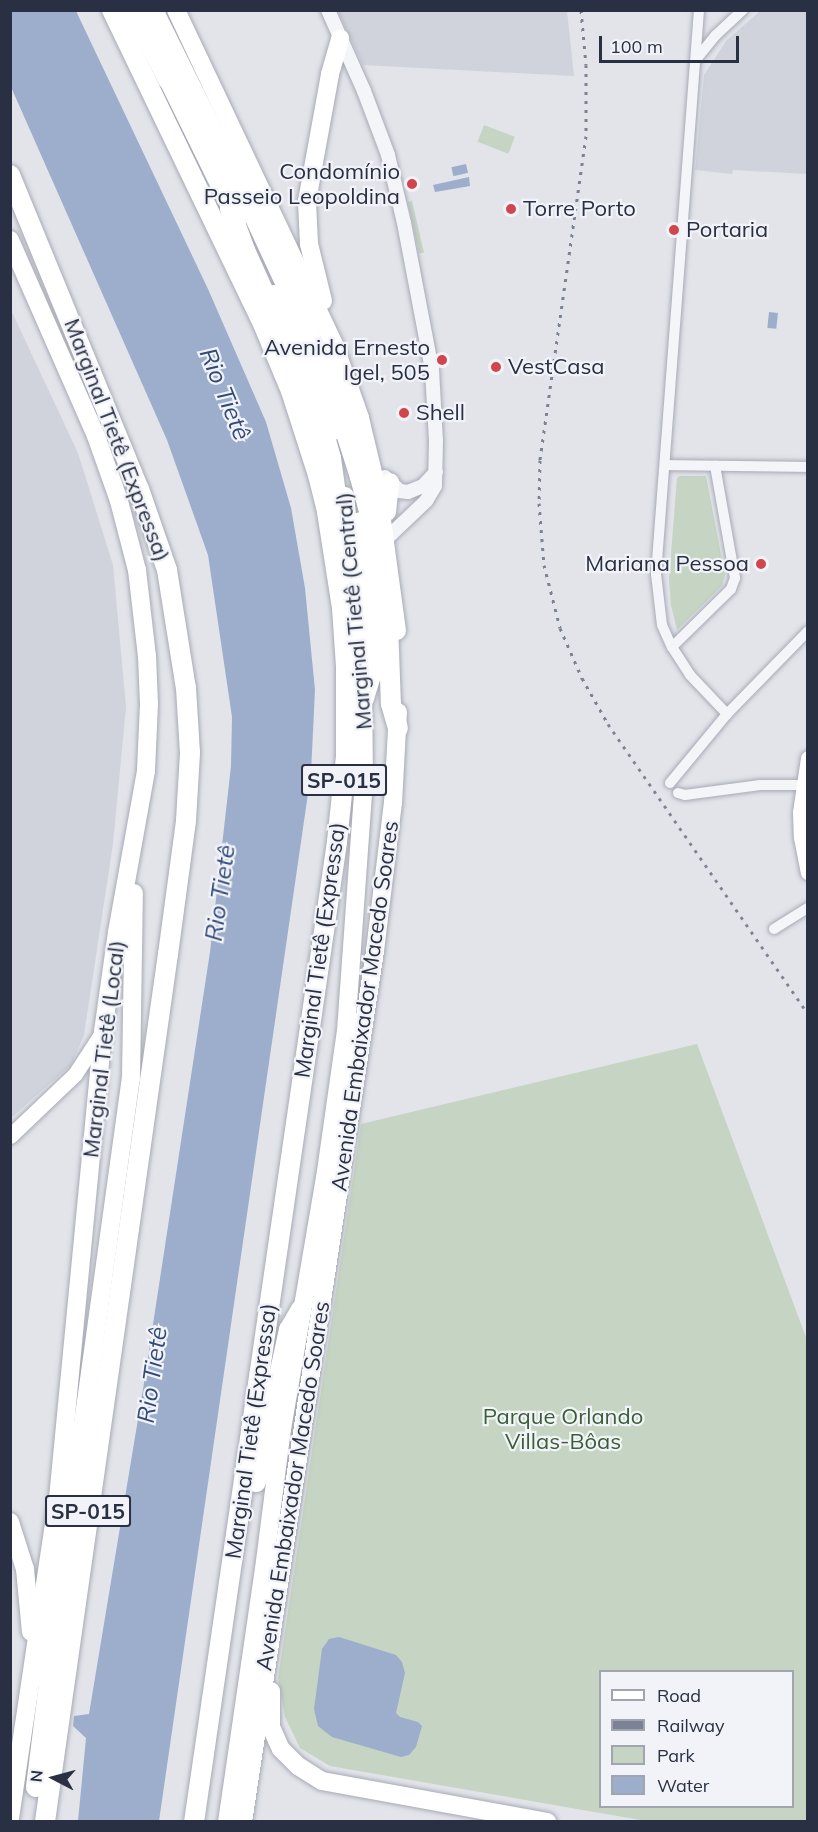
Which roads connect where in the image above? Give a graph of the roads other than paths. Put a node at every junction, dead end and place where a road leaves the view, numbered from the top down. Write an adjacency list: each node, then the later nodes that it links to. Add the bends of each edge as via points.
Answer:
1 (112, 10): 25 (highway, Marginal Tietê (Expressa) / SP-015, via 276,352 318,474)
2 (133, 10): 11 (highway)
3 (142, 10): 11 (highway, Marginal Tietê (Central), via 167,64)
4 (153, 10): 21 (highway, via 321,360)
5 (328, 10): 9 (street)
6 (699, 10): 10 (street)
7 (743, 10): 10 (street)
8 (175, 13): 17 (highway, Avenida Embaixador Macedo Soares)
9 (340, 38): 17 (highway, via 308,201 309,244 323,299); 22 (street, via 374,114 404,223 432,370)
10 (698, 57): 18 (street)
11 (168, 80): 13 (highway, Marginal Tietê (Central))
12 (10, 175): 50 (highway, Marginal Tietê (Expressa) / SP-015, via 135,478 167,570 186,688 190,753 186,821 168,954)
13 (230, 209): 25 (highway, via 326,436 341,535); 28 (highway, Marginal Tietê (Central), via 310,365 335,438 344,488)
14 (10, 240): 16 (highway)
15 (10, 267): 16 (highway)
16 (34, 294): 35 (highway, Marginal Tietê (Local), via 105,459 137,570 149,704 146,771)
17 (321, 315): 21 (highway, Avenida Embaixador Macedo Soares, via 360,418)
18 (664, 465): 19 (street); 27 (street, via 657,596 662,626)
19 (715, 466): 20 (street); 27 (street, via 735,578 731,590)
20 (807, 467)
21 (366, 472): 23 (street); 24 (highway, Avenida Embaixador Macedo Soares); 28 (highway, via 358,501 372,672); 30 (highway, via 385,597 391,704)
22 (436, 472): 23 (street, via 415,491 400,490); 24 (street, via 435,486 426,501)
23 (390, 482): 24 (highway)
24 (386, 533): 30 (highway, Avenida Embaixador Macedo Soares, via 398,638)
25 (342, 608): 46 (highway, Marginal Tietê (Expressa) / SP-015, via 347,716 342,801)
26 (807, 631): 29 (street)
27 (672, 647): 29 (street, via 690,675)
28 (364, 699): 41 (highway, Marginal Tietê (Central), via 364,782 346,1031)
29 (727, 714): 32 (street)
30 (398, 728): 41 (highway, Avenida Embaixador Macedo Soares, via 375,951)
31 (807, 758): 33 (main road)
32 (670, 783)
33 (802, 785): 34 (street); 36 (main road, via 801,837)
34 (678, 793)
35 (134, 846): 39 (highway, Marginal Tietê (Local)); 43 (highway, via 131,1078)
36 (807, 872)
37 (807, 908): 38 (street)
38 (774, 929)
39 (103, 1031): 40 (main road, via 75,1074); 48 (highway, Marginal Tietê (Local), via 58,1497)
40 (10, 1136)
41 (310, 1312): 46 (highway, via 289,1330 239,1569); 47 (highway, Avenida Embaixador Macedo Soares, via 295,1493); 56 (highway, Marginal Tietê (Central), via 282,1429)
42 (10, 1522): 45 (highway)
43 (68, 1531): 49 (highway, via 56,1575 36,1701); 52 (highway)
44 (10, 1542): 45 (highway)
45 (28, 1584): 48 (highway)
46 (229, 1588): 55 (highway, Marginal Tietê (Expressa) / SP-015)
47 (274, 1615): 57 (highway, Avenida Embaixador Macedo Soares); 58 (highway, via 271,1727 281,1749 298,1766 337,1785)
48 (30, 1678): 49 (highway, Marginal Tietê (Local))
49 (24, 1730): 51 (highway, Marginal Tietê (Local))
50 (48, 1799): 53 (highway); 54 (highway, Marginal Tietê (Expressa) / SP-015)
51 (10, 1820)
52 (32, 1821)
53 (38, 1821)
54 (45, 1821)
55 (194, 1821)
56 (227, 1821)
57 (243, 1821)
58 (547, 1821)

